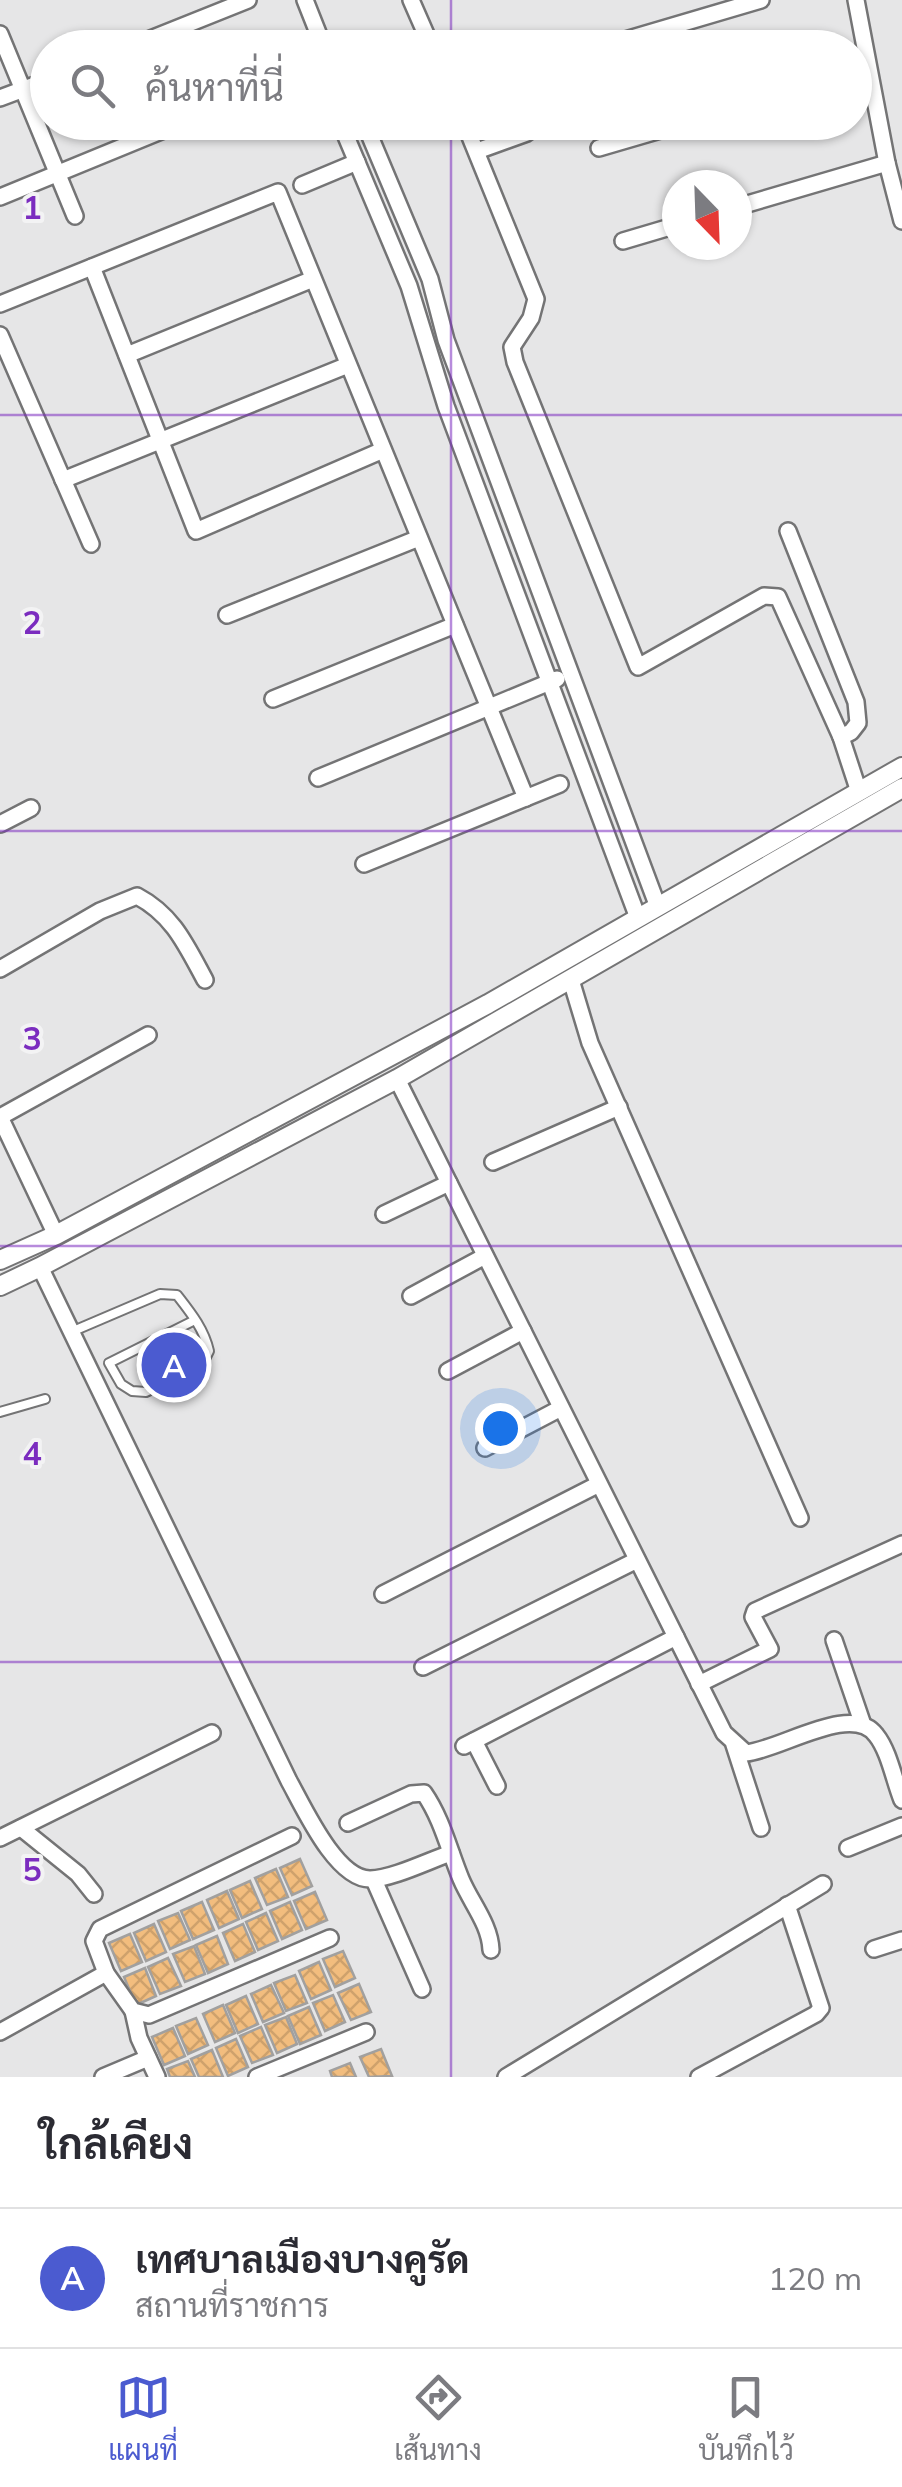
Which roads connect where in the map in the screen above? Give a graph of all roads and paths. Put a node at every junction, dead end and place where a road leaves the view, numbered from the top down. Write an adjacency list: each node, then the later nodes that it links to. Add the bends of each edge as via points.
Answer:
1 (248, 0): 6 (street)
2 (304, 0): 7 (street)
3 (411, 0): 8 (street)
4 (760, 0): 9 (street)
5 (856, 0): 10 (street)
6 (173, 30)
7 (316, 30)
8 (424, 30)
9 (659, 30)
10 (858, 30)
11 (0, 34): 13 (street)
12 (30, 86): 13 (street)
13 (23, 89): 14 (street); 15 (street)
14 (0, 98)
15 (30, 106)
16 (872, 108): 27 (street)
17 (44, 140): 28 (street)
18 (140, 140): 28 (street)
19 (348, 140): 26 (street)
20 (372, 140): 42 (street, via 430,278)
21 (472, 140): 25 (street)
22 (508, 140): 25 (street)
23 (626, 140): 24 (street)
24 (598, 148)
25 (477, 151): 58 (street, via 536,299 512,348 515,362 638,668 764,596 778,597)
26 (357, 162): 29 (street); 43 (street, via 409,286)
27 (887, 163): 31 (street); 33 (street)
28 (58, 174): 30 (street); 32 (street)
29 (302, 186)
30 (0, 197)
31 (752, 203)
32 (75, 216)
33 (902, 221)
34 (662, 230): 35 (street)
35 (624, 241)
36 (92, 267): 37 (street, via 278,192); 38 (street); 40 (street)
37 (313, 279): 40 (street); 41 (street)
38 (0, 304)
39 (0, 335): 48 (street)
40 (126, 355): 45 (street)
41 (348, 365): 45 (street); 47 (street)
42 (469, 397): 43 (street); 44 (street)
43 (446, 406): 46 (street)
44 (484, 438): 46 (street); 54 (street)
45 (161, 441): 47 (street, via 196,530); 48 (street)
46 (461, 447): 55 (street)
47 (383, 450): 50 (street)
48 (63, 480): 51 (street)
49 (788, 531): 58 (street, via 856,702 858,724)
50 (420, 538): 52 (street); 53 (street)
51 (90, 544)
52 (228, 616)
53 (455, 625): 56 (street); 57 (street)
54 (570, 674): 55 (street); 68 (street)
55 (548, 683): 57 (street); 69 (street)
56 (273, 700)
57 (489, 708): 60 (street); 64 (street)
58 (841, 738): 63 (street)
59 (902, 767): 63 (street)
60 (318, 778)
61 (560, 784): 64 (street)
62 (902, 788): 72 (street)
63 (859, 792): 68 (street)
64 (526, 798): 67 (street)
65 (31, 808): 66 (street)
66 (0, 824)
67 (364, 864)
68 (658, 907): 69 (street)
69 (638, 918): 74 (street)
70 (0, 968): 71 (street, via 137,896 177,927)
71 (204, 980)
72 (571, 980): 75 (street); 76 (street)
73 (148, 1035): 77 (street)
74 (387, 1058): 75 (street); 81 (street)
75 (397, 1078): 79 (street); 83 (street)
76 (619, 1107): 78 (street); 100 (street)
77 (0, 1117): 81 (street)
78 (493, 1162)
79 (448, 1183): 80 (street); 84 (street)
80 (384, 1214)
81 (56, 1234): 82 (street); 83 (street)
82 (30, 1246): 85 (street); 86 (street)
83 (65, 1254): 86 (street)
84 (485, 1256): 88 (street); 90 (street)
85 (0, 1260)
86 (40, 1268): 87 (street); 91 (street)
87 (0, 1286)
88 (411, 1296)
89 (196, 1320): 91 (lane, via 171,1292); 92 (lane); 92 (lane, via 209,1351 202,1365 146,1392 121,1384)
90 (523, 1331): 93 (street); 96 (street)
91 (71, 1332): 94 (street)
92 (109, 1362): 94 (lane)
93 (448, 1371)
94 (91, 1374): 121 (street, via 307,1813 356,1878)
95 (45, 1399): 97 (lane)
96 (561, 1408): 98 (street); 99 (street)
97 (0, 1412)
98 (485, 1448)
99 (599, 1484): 102 (street); 103 (street)
100 (800, 1518)
101 (902, 1544): 107 (street, via 756,1611 770,1650)
102 (637, 1560): 104 (street); 106 (street)
103 (383, 1594)
104 (676, 1638): 107 (street); 111 (street, via 469,1744)
105 (834, 1640): 108 (street)
106 (423, 1667)
107 (699, 1684): 110 (street)
108 (862, 1722): 110 (street, via 842,1722 764,1752 746,1753); 112 (street, via 877,1735)
109 (212, 1733): 115 (street)
110 (734, 1745): 116 (street)
111 (497, 1786)
112 (902, 1800)
113 (348, 1823): 120 (street, via 424,1793)
114 (902, 1826): 119 (street)
115 (21, 1828): 118 (street); 123 (street)
116 (761, 1828)
117 (292, 1836): 129 (street, via 100,1929 94,1941)
118 (0, 1838)
119 (848, 1848)
120 (452, 1852): 121 (street); 128 (street)
121 (374, 1880): 130 (street)
122 (823, 1884): 124 (street)
123 (94, 1894)
124 (787, 1906): 138 (street); 139 (street, via 821,2008)
125 (330, 1938): 131 (street, via 149,2015)
126 (902, 1940): 127 (street)
127 (874, 1949)
128 (492, 1950)
129 (106, 1973): 131 (street); 132 (street)
130 (422, 1990)
131 (133, 2011): 134 (street)
132 (0, 2032)
133 (366, 2032): 137 (street)
134 (148, 2058): 135 (street); 136 (street)
135 (103, 2077)
136 (157, 2077)
137 (257, 2077)
138 (506, 2077)
139 (699, 2077)

